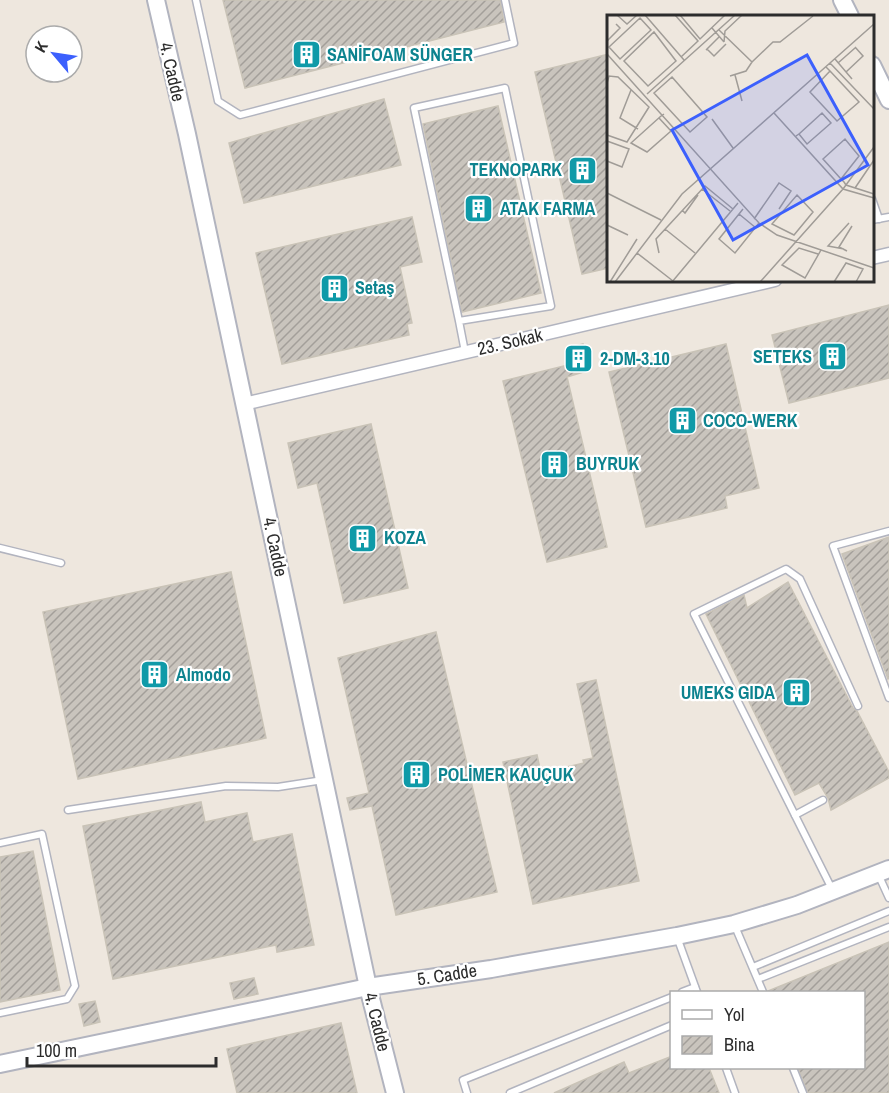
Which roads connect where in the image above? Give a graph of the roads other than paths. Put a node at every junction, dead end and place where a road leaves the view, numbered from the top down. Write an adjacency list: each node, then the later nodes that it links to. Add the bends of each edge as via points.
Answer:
1 (156, 0): 15 (street, 4. Cadde)
2 (196, 0): 3 (lane, via 218,102 240,115 514,43)
3 (505, 0)
4 (842, 0): 5 (street)
5 (850, 15)
6 (874, 67): 7 (street)
7 (889, 100)
8 (889, 217): 9 (lane)
9 (876, 220)
10 (889, 254): 11 (street)
11 (874, 258)
12 (767, 282): 14 (street, 23. Sokak)
13 (459, 321): 13 (lane, via 551,306 505,88 414,108); 14 (lane)
14 (465, 353): 15 (street, 23. Sokak)
15 (244, 404): 21 (street, 4. Cadde)
16 (889, 531): 19 (lane, via 834,546)
17 (0, 548): 18 (lane)
18 (61, 563)
19 (889, 698)
20 (858, 706): 24 (lane, via 800,579 786,569 694,614)
21 (324, 780): 23 (lane, via 278,787 226,786); 35 (street, 4. Cadde)
22 (823, 801): 24 (lane)
23 (68, 810)
24 (795, 815): 27 (lane)
25 (0, 843): 39 (lane, via 42,834 75,986 68,999)
26 (883, 872): 27 (street, 5. Cadde); 28 (lane)
27 (833, 891): 30 (street, 5. Cadde)
28 (889, 898)
29 (889, 911): 33 (lane)
30 (734, 924): 32 (street, 5. Cadde); 33 (lane)
31 (889, 927): 34 (lane)
32 (677, 936): 35 (street, 5. Cadde); 36 (lane)
33 (753, 966): 34 (lane)
34 (758, 979): 37 (lane)
35 (368, 987): 41 (street, 5. Cadde); 44 (street, 4. Cadde)
36 (696, 990)
37 (762, 991)
38 (670, 998): 45 (lane, via 463,1080)
39 (0, 1013)
40 (670, 1026): 46 (lane)
41 (0, 1064)
42 (726, 1069): 47 (lane)
43 (793, 1069): 48 (lane)
44 (395, 1093)
45 (467, 1093)
46 (510, 1093)
47 (735, 1093)
48 (803, 1093)

